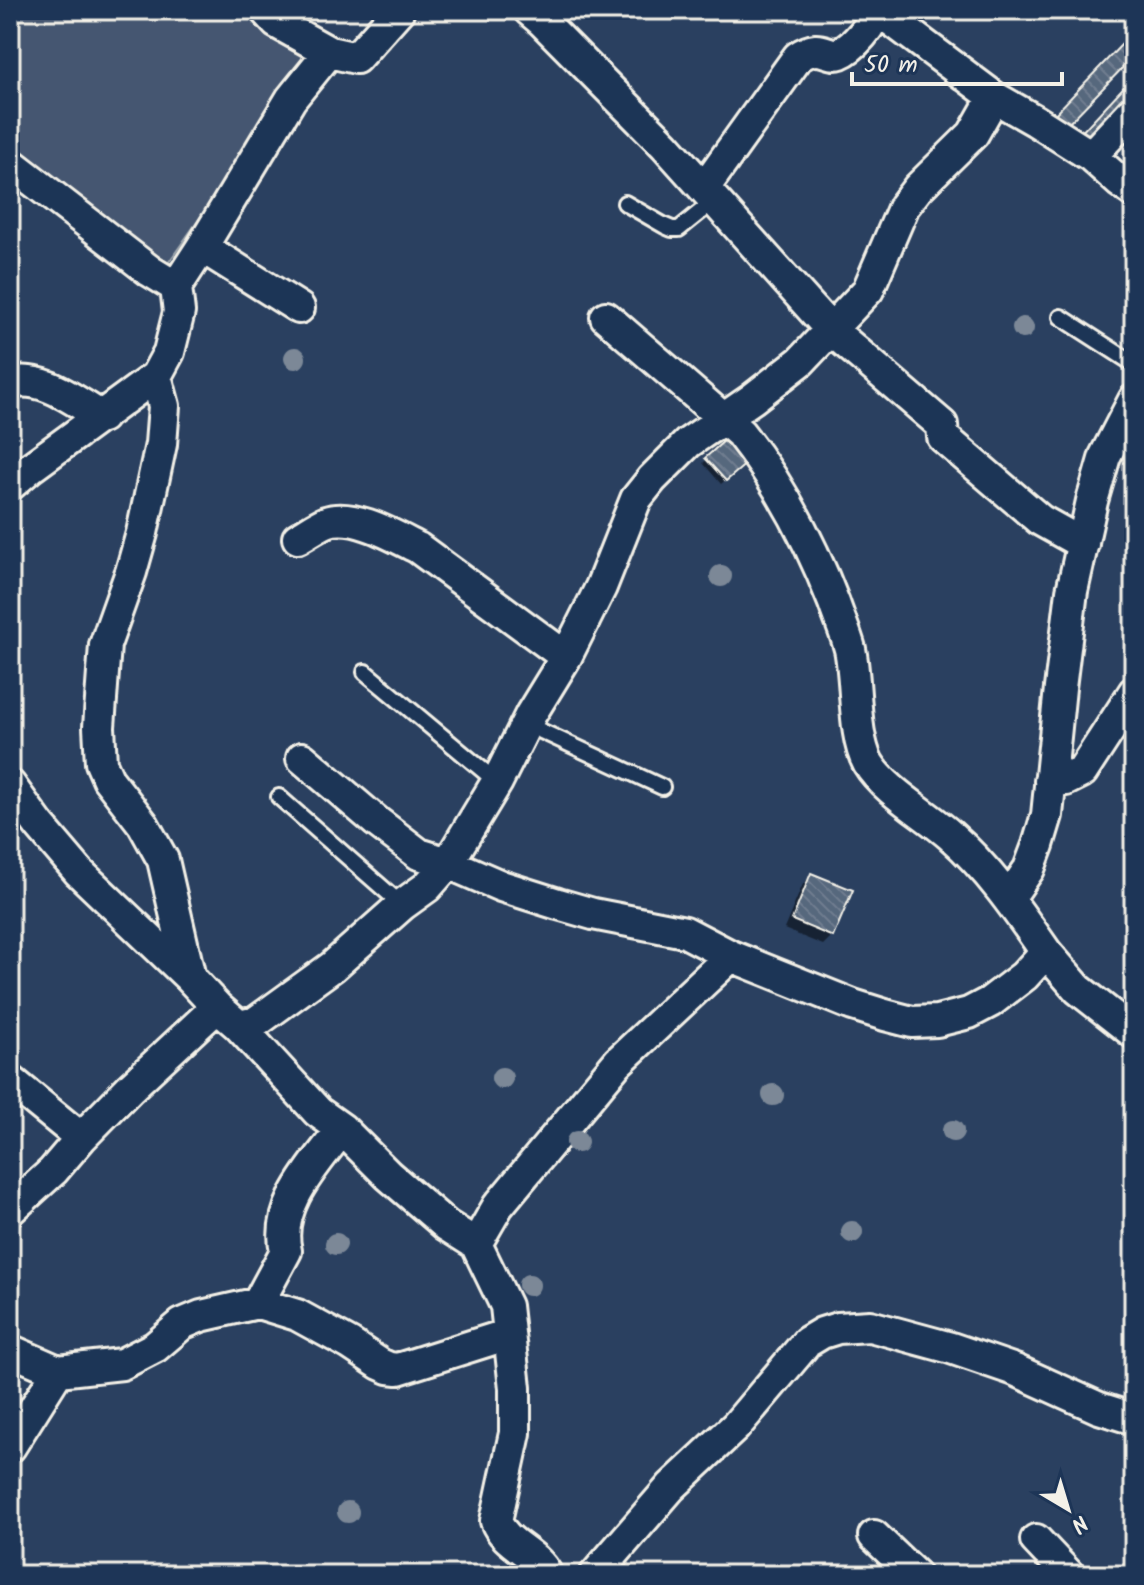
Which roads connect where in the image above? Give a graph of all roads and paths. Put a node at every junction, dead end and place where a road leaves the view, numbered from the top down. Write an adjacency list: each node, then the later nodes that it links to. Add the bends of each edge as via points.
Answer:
1 (265, 10): 5 (street, via 277,23)
2 (399, 10): 5 (street, via 356,58)
3 (529, 10): 11 (street)
4 (877, 10): 6 (street); 11 (street, via 872,24 843,52 810,50 798,57)
5 (329, 52): 13 (street, via 291,99)
6 (994, 97): 8 (street); 18 (street, via 973,134 904,206 868,290)
7 (1134, 110): 8 (street)
8 (1091, 156): 10 (street)
9 (10, 163): 14 (street)
10 (1134, 192)
11 (710, 194): 12 (lane, via 679,229); 18 (street)
12 (625, 203)
13 (202, 247): 14 (street); 15 (street)
14 (176, 287): 20 (street, via 179,312 169,352)
15 (299, 308)
16 (606, 317): 24 (street)
17 (1061, 317): 19 (lane)
18 (830, 329): 24 (street, via 781,378); 27 (street, via 942,425 943,437 1040,520)
19 (1134, 364)
20 (156, 376): 23 (street); 43 (street, via 164,406 161,444 142,533 105,645 101,763 163,860)
21 (10, 383): 23 (street, via 47,385)
22 (1134, 400): 27 (street, via 1105,456)
23 (102, 417): 25 (street)
24 (722, 418): 28 (street, via 688,443 636,499); 39 (street, via 752,448 822,572 849,645 866,759 983,866)
25 (10, 485)
26 (298, 538): 28 (street, via 329,521 374,527 418,548)
27 (1083, 544): 33 (street, via 1072,591)
28 (566, 657): 31 (street)
29 (365, 672): 34 (lane)
30 (1134, 692): 33 (street, via 1080,775)
31 (526, 724): 34 (street); 36 (lane)
32 (302, 758): 38 (street, via 419,854)
33 (1050, 781): 39 (street, via 1038,845)
34 (497, 782): 38 (street)
35 (10, 785): 43 (street, via 79,872)
36 (662, 787)
37 (279, 797): 40 (lane)
38 (448, 863): 40 (street); 42 (street, via 558,904 685,932)
39 (1009, 898): 41 (street)
40 (402, 905): 44 (street, via 332,967 256,1022)
41 (1046, 952): 42 (street, via 1024,976 969,1013 912,1022 853,1005); 45 (street, via 1078,989)
42 (731, 956): 50 (street, via 618,1062 498,1206)
43 (190, 978): 44 (street)
44 (228, 1016): 47 (street, via 318,1112); 48 (street, via 130,1088)
45 (1134, 1033)
46 (10, 1080): 48 (street)
47 (342, 1129): 50 (street, via 446,1225); 51 (street, via 295,1193 283,1242 286,1251)
48 (81, 1138): 49 (street)
49 (10, 1210)
50 (476, 1244): 52 (street, via 506,1306)
51 (258, 1303): 52 (street, via 297,1315 389,1368); 54 (street, via 182,1324 155,1347 122,1364)
52 (509, 1334): 60 (street, via 515,1433 496,1521)
53 (10, 1350): 54 (street)
54 (58, 1371): 56 (street)
55 (1134, 1419): 59 (street, via 951,1348 870,1326 838,1328 807,1342 736,1426 671,1487)
56 (10, 1447)
57 (874, 1536): 61 (street)
58 (1036, 1540): 62 (street)
59 (615, 1568)
60 (547, 1575)
61 (915, 1575)
62 (1069, 1575)

